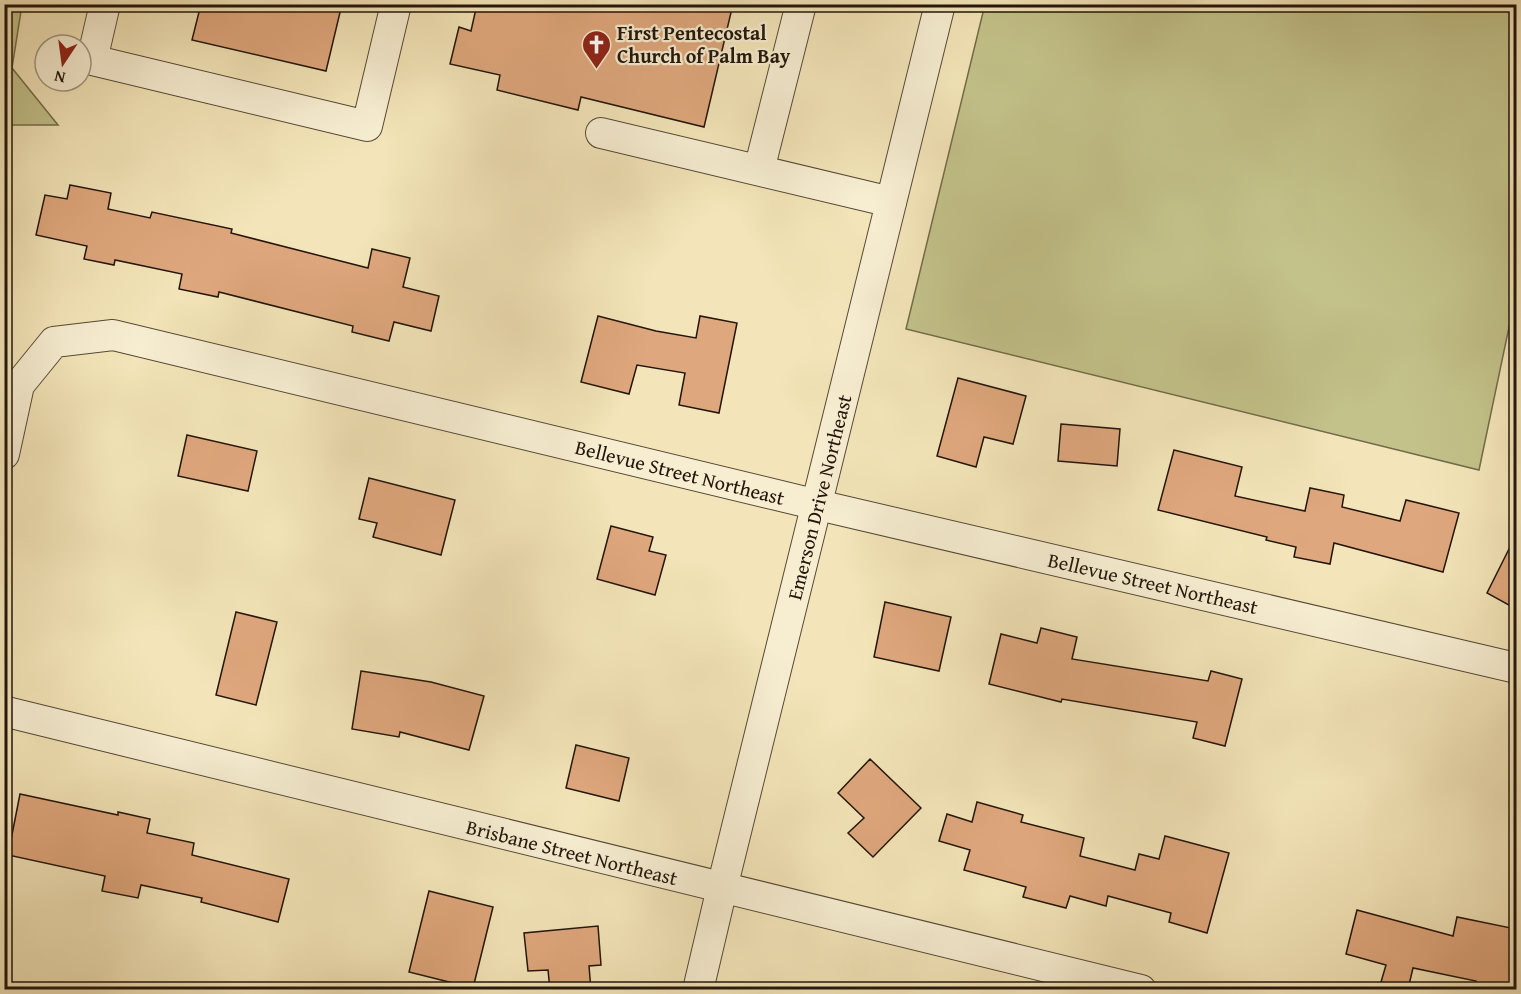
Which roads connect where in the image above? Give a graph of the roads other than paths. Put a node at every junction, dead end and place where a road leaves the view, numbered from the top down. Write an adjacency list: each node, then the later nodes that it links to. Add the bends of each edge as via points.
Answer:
1 (105, 4): 2 (street, via 92,60 367,126)
2 (396, 4)
3 (801, 4): 6 (street)
4 (940, 4): 7 (street, Emerson Drive Northeast)
5 (601, 133): 6 (street)
6 (759, 170): 7 (street)
7 (891, 202): 9 (street, Emerson Drive Northeast)
8 (4, 454): 9 (street, Bellevue Street Northeast, via 19,385 54,342 113,335)
9 (818, 505): 10 (street, Bellevue Street Northeast); 12 (street, Emerson Drive Northeast)
10 (1516, 668)
11 (4, 710): 12 (street, Brisbane Street Northeast)
12 (722, 888): 13 (street, Emerson Drive Northeast); 14 (street, Brisbane Street Northeast)
13 (698, 990)
14 (1141, 990)

